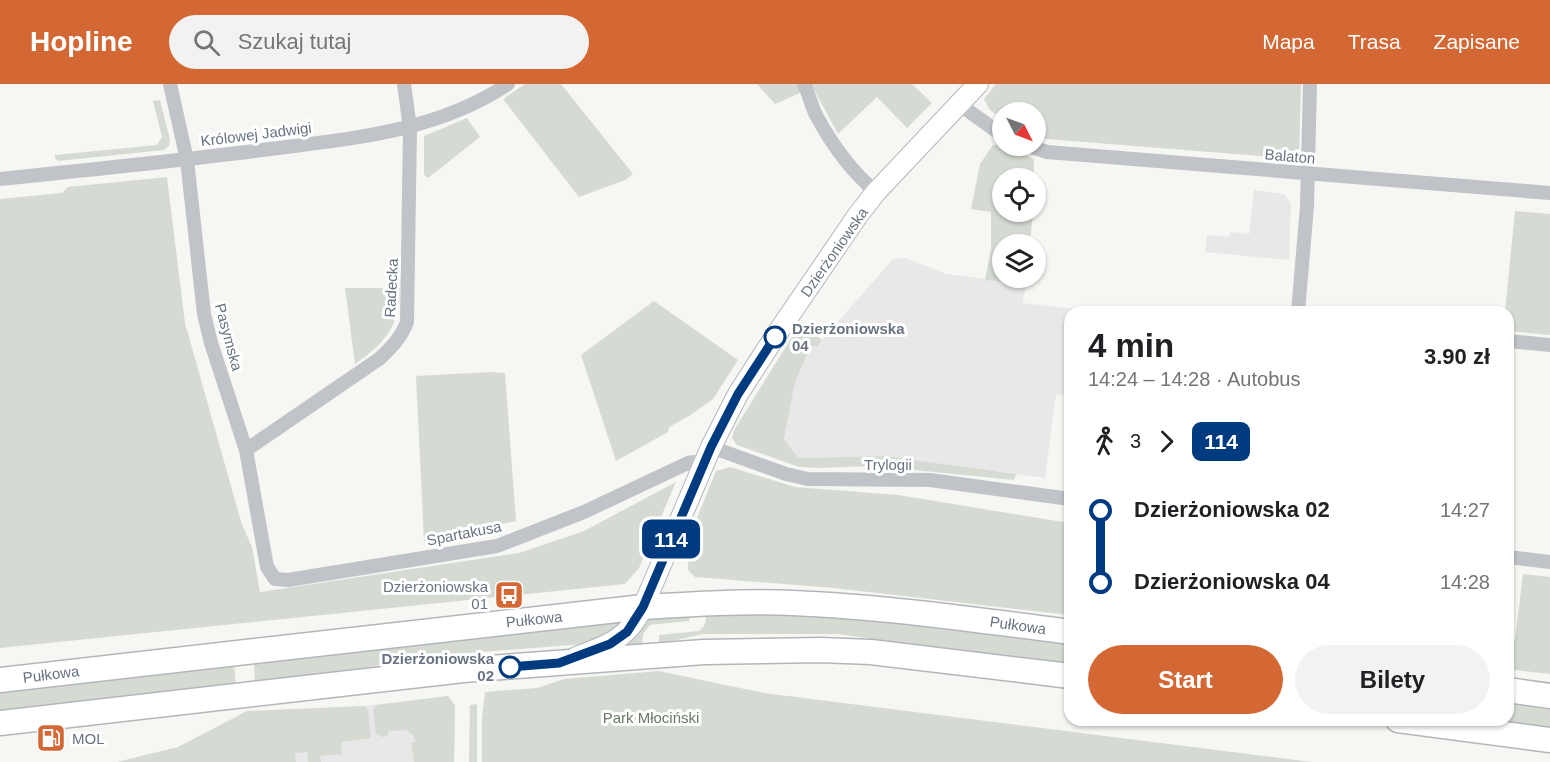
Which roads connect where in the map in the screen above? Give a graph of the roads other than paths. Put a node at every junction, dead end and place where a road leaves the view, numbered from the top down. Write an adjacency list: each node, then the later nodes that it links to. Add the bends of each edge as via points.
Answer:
1 (170, 84): 11 (street, Pasymska)
2 (404, 84): 8 (street, Radecka)
3 (507, 84): 8 (street, Królowej Jadwigi, via 467,106)
4 (804, 84): 14 (street, via 831,139)
5 (978, 84): 7 (street, Dzierżoniowska)
6 (1310, 84): 12 (street)
7 (959, 104): 9 (street); 14 (street, Dzierżoniowska)
8 (410, 128): 11 (street, Królowej Jadwigi); 20 (street, Radecka, via 407,322 403,331 379,359)
9 (992, 128)
10 (1046, 152): 12 (street, Balaton)
11 (188, 160): 13 (street, Królowej Jadwigi); 20 (street, Pasymska, via 204,314)
12 (1307, 174): 15 (street, Balaton); 16 (street)
13 (0, 179)
14 (876, 192): 19 (street, Dzierżoniowska, via 776,335 738,394)
15 (1550, 193)
16 (1299, 306)
17 (1514, 342): 18 (street)
18 (1550, 345)
19 (711, 447): 21 (street, Dzierżoniowska); 22 (street, Trylogii, via 808,479 930,480)
20 (246, 450): 25 (street, Pasymska, via 267,567 275,579)
21 (702, 466): 25 (street, Spartakusa, via 688,463 584,512 497,546); 26 (street, Dzierżoniowska)
22 (1064, 498)
23 (1514, 558): 24 (street)
24 (1550, 562)
25 (288, 580)
26 (643, 607): 27 (highway, Pułkowa, via 820,604 902,610); 28 (street, Dzierżoniowska, via 619,640); 30 (highway, Pułkowa)
27 (1064, 631)
28 (559, 663): 29 (highway, via 734,650 843,651); 33 (highway, via 463,670)
29 (1064, 675)
30 (0, 680)
31 (1514, 691): 32 (highway)
32 (1550, 696)
33 (0, 723)
34 (1444, 726): 35 (highway)
35 (1550, 740)

